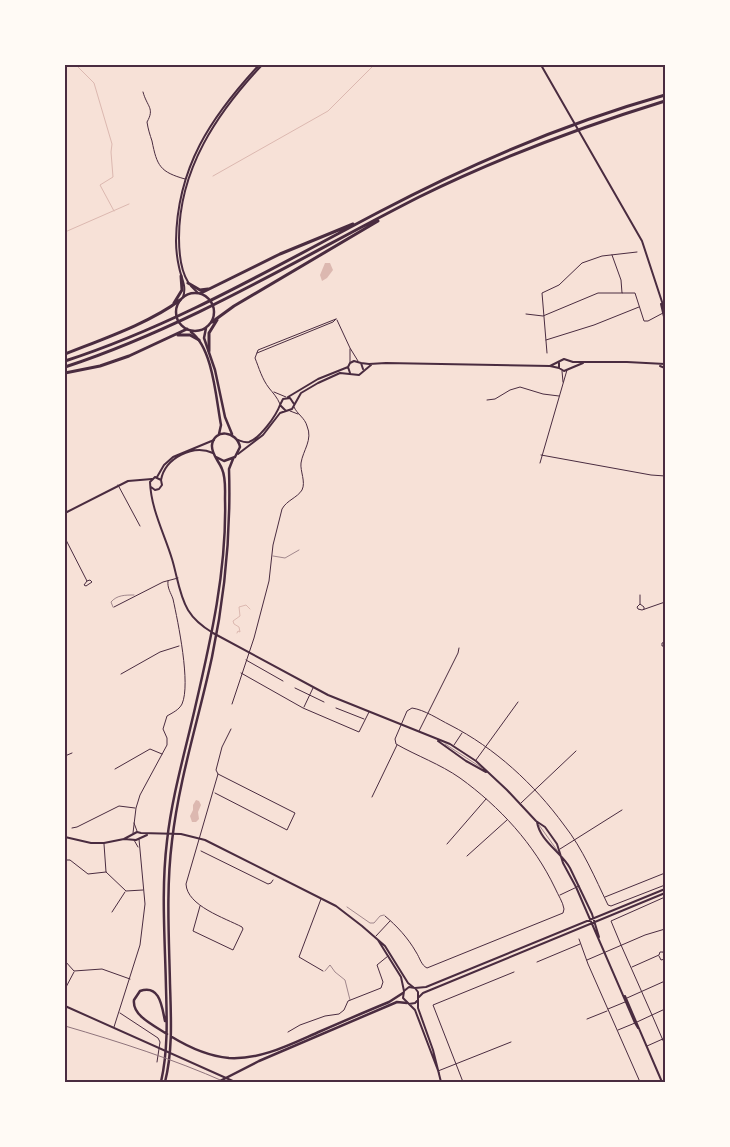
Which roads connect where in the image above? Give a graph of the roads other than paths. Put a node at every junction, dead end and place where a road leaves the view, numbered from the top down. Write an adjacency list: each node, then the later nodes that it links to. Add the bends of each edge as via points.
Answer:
1 (260, 65): 6 (main road, via 206,132); 12 (main road, via 212,127 187,180 180,208 179,242 181,266)
2 (541, 65): 20 (main road, via 642,242)
3 (143, 92): 6 (street, via 151,111 146,122 155,157 165,172)
4 (665, 95): 8 (highway, via 544,136 448,178)
5 (665, 101): 7 (highway, via 514,154)
6 (185, 179): 11 (main road, via 176,221)
7 (382, 217): 22 (highway); 47 (highway, via 203,311)
8 (361, 222): 13 (highway, via 280,254); 37 (highway, via 166,323)
9 (637, 252): 10 (street)
10 (612, 254): 15 (street); 23 (street, via 582,263 559,285 542,293)
11 (181, 276): 16 (main road, via 185,287); 19 (highway, via 180,296)
12 (188, 283): 13 (highway, via 200,290); 14 (main road)
13 (213, 288): 14 (highway)
14 (200, 293): 16 (main road); 27 (main road, via 213,303)
15 (622, 293): 18 (street, via 634,293); 23 (street, via 598,293)
16 (183, 297): 17 (main road)
17 (180, 300): 19 (highway); 29 (main road, via 176,318)
18 (639, 307): 25 (street, via 644,321); 32 (street)
19 (166, 310): 36 (highway)
20 (664, 312): 24 (main road); 25 (street)
21 (526, 314): 23 (street)
22 (220, 316): 27 (highway); 34 (highway, via 208,333)
23 (544, 316): 32 (street)
24 (664, 316): 25 (street); 26 (main road)
25 (656, 318)
26 (665, 320)
27 (212, 322): 28 (main road)
28 (206, 328): 29 (main road); 34 (main road, via 204,338)
29 (188, 330): 30 (highway); 31 (main road)
30 (172, 336): 31 (highway, via 190,335); 52 (highway, via 116,361)
31 (199, 340): 62 (main road, via 215,390 221,425)
32 (545, 340): 35 (street)
33 (350, 348): 38 (street); 41 (street); 54 (street, via 336,318 258,350 255,358 267,386)
34 (209, 351): 63 (main road, via 224,417)
35 (547, 352)
36 (65, 354)
37 (65, 361)
38 (360, 362): 41 (main road); 43 (main road); 50 (main road)
39 (569, 362): 40 (main road); 42 (main road, via 564,359); 49 (main road)
40 (598, 362): 46 (main road); 49 (main road)
41 (350, 363): 44 (main road)
42 (559, 363): 45 (main road); 48 (main road)
43 (372, 364): 45 (main road); 50 (main road)
44 (348, 366): 51 (main road); 56 (main road)
45 (550, 366): 48 (main road)
46 (665, 366)
47 (65, 367)
48 (560, 369): 49 (main road); 53 (street)
49 (568, 369): 53 (street)
50 (362, 372): 51 (main road, via 356,376)
51 (350, 373): 59 (main road, via 340,373 318,383 301,394)
52 (65, 374)
53 (563, 384): 55 (street)
54 (274, 392): 56 (street); 58 (street)
55 (560, 396): 57 (street, via 520,387); 68 (street)
56 (288, 397): 58 (main road); 59 (main road)
57 (487, 400)
58 (280, 404): 60 (main road); 65 (main road, via 272,419 254,439 248,442)
59 (294, 404): 60 (main road); 61 (street)
60 (287, 411): 61 (street); 67 (main road, via 280,413 259,439)
61 (300, 415): 85 (street, via 309,432 301,464 303,487 284,504)
62 (218, 435): 63 (main road); 64 (main road)
63 (233, 435): 65 (main road)
64 (214, 440): 66 (main road); 73 (main road, via 173,457)
65 (238, 440): 67 (main road)
66 (213, 453): 69 (main road); 76 (main road, via 199,450 178,456 165,469)
67 (238, 454): 70 (main road)
68 (541, 456): 71 (street); 72 (street)
69 (216, 457): 70 (main road, via 224,461); 216 (main road, via 225,485 222,564 207,656 170,820 165,864)
70 (233, 459): 227 (main road, via 229,469 229,541 217,626 180,788 172,840 168,902 171,1046)
71 (540, 463)
72 (665, 475)
73 (156, 477): 74 (main road); 76 (main road)
74 (152, 479): 75 (main road); 78 (main road)
75 (143, 480): 77 (main road); 78 (main road)
76 (161, 480): 79 (main road, via 162,485)
77 (118, 485): 81 (main road); 82 (street)
78 (150, 486): 79 (main road); 80 (main road)
79 (157, 490): 80 (main road)
80 (153, 497): 86 (main road, via 157,519)
81 (65, 513)
82 (140, 526)
83 (65, 538): 87 (street)
84 (299, 550): 85 (lane, via 286,558)
85 (272, 556): 99 (street, via 269,581)
86 (178, 578): 88 (street); 99 (main road, via 183,599 194,620)
87 (87, 580)
88 (168, 581): 89 (street); 96 (street)
89 (136, 595): 93 (street); 93 (lane, via 121,595 110,603)
90 (640, 595): 92 (street)
91 (665, 602): 94 (street)
92 (640, 604): 94 (street); 94 (street, via 638,609)
93 (114, 607)
94 (644, 609)
95 (665, 642): 97 (street, via 662,643)
96 (180, 646): 102 (street, via 160,652); 125 (street, via 184,672 183,700 179,708 167,716 163,729 168,741)
97 (665, 646)
98 (459, 648): 113 (street)
99 (248, 653): 100 (street); 105 (main road)
100 (245, 660): 101 (street); 103 (street)
101 (241, 673): 109 (street); 110 (street)
102 (121, 674)
103 (283, 681)
104 (295, 688): 106 (street)
105 (314, 688): 106 (street); 112 (main road)
106 (310, 695): 107 (street); 110 (street)
107 (324, 702)
108 (518, 702): 122 (street)
109 (232, 704)
110 (303, 708): 114 (street, via 359,732)
111 (336, 708): 114 (street)
112 (369, 711): 114 (street); 115 (main road)
113 (427, 713): 115 (street, via 410,708); 117 (street); 122 (street)
114 (365, 719)
115 (401, 724): 117 (main road); 120 (street, via 395,740)
116 (231, 729): 130 (street, via 222,747 216,770)
117 (419, 732): 119 (main road)
118 (462, 733): 121 (street)
119 (437, 740): 127 (main road, via 450,744); 129 (main road)
120 (397, 745): 133 (street); 134 (street, via 454,774)
121 (454, 745)
122 (486, 747): 127 (street); 131 (street, via 514,768)
123 (576, 751): 131 (street)
124 (72, 753): 126 (street)
125 (162, 754): 128 (street, via 150,749); 136 (street)
126 (65, 756)
127 (476, 761): 129 (main road)
128 (115, 768)
129 (488, 773): 135 (main road)
130 (218, 774): 132 (street); 132 (street, via 295,813 287,830)
131 (535, 790): 135 (street); 150 (street)
132 (214, 793): 147 (street)
133 (372, 797)
134 (486, 799): 138 (street); 152 (street)
135 (521, 804): 139 (main road)
136 (136, 808): 140 (street); 141 (street, via 119,806)
137 (622, 810): 150 (street)
138 (508, 819): 156 (street); 168 (street, via 530,847)
139 (536, 821): 153 (main road, via 545,827); 157 (main road, via 544,837)
140 (134, 822): 142 (street); 143 (street)
141 (72, 828)
142 (138, 832): 143 (main road); 144 (main road); 146 (main road)
143 (133, 834): 148 (main road); 149 (main road)
144 (149, 834): 146 (main road); 147 (main road, via 181,834)
145 (65, 836): 151 (main road)
146 (139, 838): 149 (main road); 154 (street)
147 (200, 838): 169 (main road); 171 (street, via 186,884 186,890)
148 (124, 839): 149 (main road); 151 (main road)
149 (134, 839): 154 (street)
150 (574, 840): 153 (street); 170 (street)
151 (104, 843): 159 (street)
152 (447, 844)
153 (560, 849): 157 (main road)
154 (139, 850): 165 (street)
155 (201, 851): 161 (street, via 268,884)
156 (467, 856)
157 (562, 857): 163 (main road)
158 (65, 860): 159 (street, via 70,860 88,874)
159 (106, 872): 166 (street)
160 (665, 873): 170 (street)
161 (273, 880)
162 (665, 885): 170 (street, via 612,906 608,906)
163 (578, 886): 168 (street); 175 (main road); 176 (main road)
164 (665, 889): 175 (main road)
165 (144, 890): 166 (street); 196 (street, via 144,918)
166 (126, 891): 173 (street)
167 (665, 895): 178 (main road); 183 (street, via 613,919 611,923)
168 (558, 896): 177 (street, via 564,907 563,913 427,968)
169 (321, 898): 180 (main road); 193 (street, via 299,956)
170 (604, 898)
171 (200, 906): 171 (street, via 242,926 233,950 193,931)
172 (347, 907): 174 (lane, via 370,923 381,915)
173 (112, 912)
174 (385, 916): 177 (street)
175 (593, 918): 176 (main road); 178 (main road)
176 (590, 919): 178 (main road); 199 (main road, via 426,987)
177 (390, 920): 180 (street)
178 (593, 922): 184 (main road); 203 (main road, via 423,993)
179 (665, 929): 183 (street)
180 (376, 938): 185 (main road)
181 (579, 939): 182 (street)
182 (580, 944): 188 (street); 191 (street)
183 (621, 945): 184 (street); 192 (street)
184 (605, 952): 188 (street); 202 (main road)
185 (390, 955): 199 (main road); 201 (main road, via 401,977); 205 (street, via 377,966 382,987)
186 (659, 955): 187 (street, via 663,952); 189 (street, via 661,960); 192 (street)
187 (665, 956)
188 (587, 960): 210 (street)
189 (665, 960)
190 (65, 961): 194 (street)
191 (537, 962)
192 (631, 968): 200 (street)
193 (323, 971): 205 (lane, via 330,966 344,978)
194 (74, 972): 196 (street, via 102,969); 198 (street)
195 (514, 972): 224 (street, via 433,1005)
196 (131, 980): 211 (street)
197 (665, 982): 200 (street)
198 (65, 988)
199 (414, 988): 201 (main road); 203 (main road)
200 (641, 991): 204 (street); 212 (street)
201 (403, 992): 207 (main road); 216 (main road, via 389,1002 292,1043 253,1056 230,1058 194,1050 143,1018 134,1000 140,991 151,991 159,998)
202 (623, 994): 204 (main road); 206 (main road)
203 (418, 998): 207 (main road, via 414,1003); 225 (main road, via 418,1008)
204 (627, 998): 214 (main road)
205 (350, 1000): 218 (street, via 340,1014 325,1016)
206 (625, 1002): 210 (street); 214 (main road)
207 (408, 1003): 225 (main road, via 416,1010); 228 (main road, via 397,1002)
208 (65, 1006): 215 (main road)
209 (665, 1009): 212 (street)
210 (608, 1010): 213 (street); 217 (street)
211 (120, 1013): 215 (street); 223 (street, via 158,1038)
212 (652, 1015): 214 (street); 219 (street)
213 (586, 1019)
214 (636, 1022): 217 (street); 222 (main road)
215 (114, 1028): 229 (main road)
216 (167, 1030): 226 (main road)
217 (617, 1030): 232 (street)
218 (288, 1032)
219 (664, 1039): 221 (street); 222 (street)
220 (511, 1042): 224 (street)
221 (665, 1045)
222 (646, 1046): 233 (main road)
223 (157, 1062)
224 (457, 1063): 225 (street); 231 (street)
225 (439, 1072): 230 (main road)
226 (161, 1082)
227 (165, 1082)
228 (218, 1082)
229 (234, 1082)
230 (441, 1082)
231 (463, 1082)
232 (640, 1082)
233 (662, 1082)

